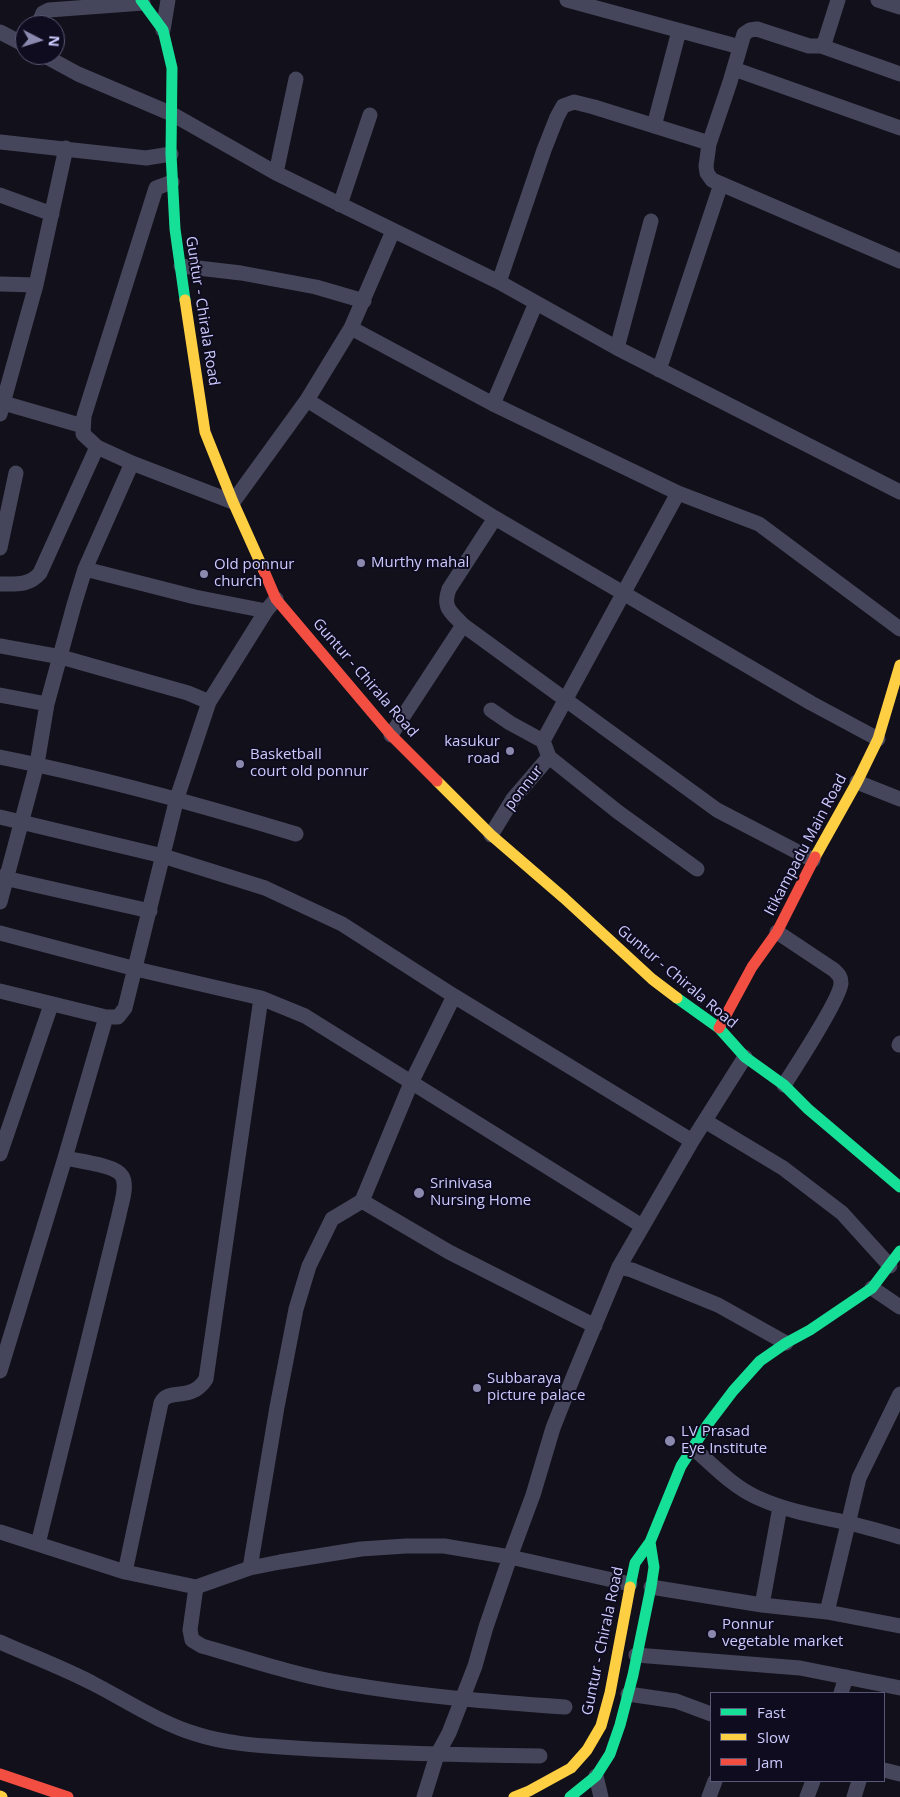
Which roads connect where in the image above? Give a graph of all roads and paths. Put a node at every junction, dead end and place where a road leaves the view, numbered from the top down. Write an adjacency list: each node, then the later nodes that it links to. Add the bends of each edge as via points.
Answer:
1 (168, 0): 8 (street)
2 (567, 0): 9 (street)
3 (838, 0): 12 (street)
4 (878, 0): 6 (street)
5 (142, 2): 7 (street, via 49,10); 8 (main road, Guntur - Chirala Road)
6 (900, 7)
7 (42, 15)
8 (163, 30): 18 (main road, Guntur - Chirala Road, via 172,68)
9 (679, 31): 13 (street); 20 (street)
10 (0, 32): 11 (street)
11 (15, 40)
12 (821, 46): 13 (street, via 809,46 757,29 744,34); 16 (street)
13 (740, 47): 15 (street)
14 (61, 65): 18 (street)
15 (734, 69): 21 (street); 23 (street)
16 (900, 74)
17 (296, 79): 26 (street)
18 (172, 114): 25 (main road, Guntur - Chirala Road); 26 (street)
19 (370, 114): 30 (street)
20 (654, 126): 23 (street); 36 (street, via 574,102 563,106 544,150)
21 (900, 128)
22 (0, 142): 24 (street)
23 (709, 143): 28 (street, via 707,173)
24 (66, 148): 25 (street, via 146,158); 31 (street)
25 (171, 154): 27 (main road, Guntur - Chirala Road)
26 (276, 173): 30 (street)
27 (172, 182): 35 (main road, Guntur - Chirala Road); 47 (street, via 156,188)
28 (721, 184): 34 (street); 43 (street)
29 (0, 195): 31 (street)
30 (340, 205): 33 (street)
31 (52, 214): 38 (street)
32 (651, 222): 42 (street)
33 (393, 231): 36 (street); 39 (street)
34 (900, 261)
35 (181, 266): 39 (street, via 316,287); 53 (main road, Guntur - Chirala Road, via 205,432)
36 (499, 282): 40 (street)
37 (0, 284): 38 (street)
38 (36, 286): 46 (street)
39 (364, 302): 41 (street)
40 (536, 303): 42 (street); 45 (street)
41 (351, 328): 44 (street); 45 (street)
42 (617, 348): 43 (street)
43 (659, 370): 51 (street)
44 (307, 400): 53 (street); 54 (street)
45 (493, 404): 52 (street)
46 (1, 406): 47 (street)
47 (82, 426): 48 (street, via 83,434)
48 (96, 447): 49 (street); 57 (street, via 40,572 34,580 26,583)
49 (132, 463): 53 (street); 56 (street)
50 (16, 474): 55 (street)
51 (900, 492)
52 (678, 493): 58 (street); 62 (street, via 759,524)
53 (233, 502): 59 (main road, Guntur - Chirala Road)
54 (495, 518): 58 (street); 61 (street, via 446,598 447,609)
55 (0, 548)
56 (85, 569): 60 (street); 64 (street)
57 (0, 584)
58 (624, 592): 67 (street); 72 (street)
59 (276, 599): 60 (street); 71 (main road, Guntur - Chirala Road)
60 (266, 611): 68 (street)
61 (463, 625): 67 (street); 71 (street)
62 (900, 629)
63 (0, 646): 64 (street)
64 (61, 657): 68 (street, via 188,693); 69 (street)
65 (900, 666): 72 (main road, Itikampadu Main Road)
66 (0, 695): 69 (street)
67 (565, 700): 73 (street); 85 (street, via 717,810)
68 (209, 702): 78 (street)
69 (48, 704): 76 (street)
70 (492, 710): 73 (street)
71 (391, 734): 83 (main road, Guntur - Chirala Road)
72 (878, 739): 77 (main road, Itikampadu Main Road)
73 (543, 741): 75 (street, ponnur)
74 (0, 757): 76 (street)
75 (549, 757): 83 (street, ponnur, via 513,799); 86 (street)
76 (37, 764): 78 (street); 81 (street)
77 (857, 782): 79 (street); 85 (main road, Itikampadu Main Road)
78 (177, 798): 82 (street); 84 (street)
79 (900, 799)
80 (0, 817): 81 (street)
81 (21, 821): 84 (street); 87 (street)
82 (296, 834)
83 (491, 835): 98 (main road, Guntur - Chirala Road, via 652,979)
84 (163, 856): 89 (street); 94 (street, via 265,888 342,924)
85 (813, 860): 90 (main road, Itikampadu Main Road)
86 (697, 869)
87 (3, 877): 88 (street); 89 (street)
88 (0, 902)
89 (150, 910): 92 (street)
90 (776, 932): 98 (main road, Itikampadu Main Road); 101 (street, via 834,970 840,976 841,985)
91 (0, 933): 92 (street)
92 (136, 968): 95 (street); 97 (street, via 122,1014)
93 (0, 991): 96 (street)
94 (454, 996): 100 (street); 103 (street)
95 (261, 998): 100 (street, via 305,1016); 127 (street, via 206,1379 193,1392 163,1398)
96 (51, 1005): 97 (street); 104 (street)
97 (106, 1017): 105 (street)
98 (718, 1028): 99 (main road, Guntur - Chirala Road)
99 (745, 1057): 101 (main road, Guntur - Chirala Road); 102 (street)
100 (411, 1083): 107 (street); 108 (street)
101 (784, 1085): 106 (main road, Guntur - Chirala Road)
102 (705, 1121): 103 (street); 110 (street, via 783,1168 842,1213)
103 (692, 1141): 108 (street)
104 (0, 1154)
105 (66, 1158): 116 (street); 124 (street, via 115,1169 122,1176 124,1188)
106 (900, 1187)
107 (362, 1200): 114 (street, via 449,1252); 126 (street, via 332,1219 309,1266 296,1309 275,1416)
108 (642, 1226): 111 (street)
109 (900, 1252): 110 (main road, Guntur - Chirala Road)
110 (890, 1266): 112 (main road, Guntur - Chirala Road)
111 (619, 1267): 114 (street); 115 (street, via 711,1302)
112 (872, 1288): 113 (street); 115 (main road, Guntur - Chirala Road, via 810,1330)
113 (900, 1307)
114 (595, 1326): 125 (street, via 553,1428)
115 (786, 1342): 118 (main road, Guntur - Chirala Road, via 760,1361 733,1391)
116 (0, 1371)
117 (900, 1394): 120 (street, via 859,1478)
118 (693, 1448): 119 (street, via 732,1482 755,1497); 123 (main road, Guntur - Chirala Road, via 682,1466)
119 (780, 1507): 120 (street); 131 (street)
120 (848, 1523): 122 (street); 132 (street)
121 (0, 1532): 124 (street)
122 (900, 1537)
123 (650, 1542): 128 (main road, Guntur - Chirala Road, via 635,1563); 130 (main road, via 654,1567)
124 (38, 1544): 127 (street)
125 (510, 1557): 126 (street, via 444,1546 406,1546); 128 (street); 140 (street)
126 (250, 1568): 129 (street)
127 (125, 1572): 129 (street)
128 (630, 1584): 154 (main road, Guntur - Chirala Road, via 618,1658 601,1726 587,1750 571,1768)
129 (196, 1587): 140 (street, via 190,1630 196,1644 315,1678)
130 (651, 1587): 131 (street); 135 (main road)
131 (762, 1605): 132 (street)
132 (827, 1612): 133 (street)
133 (900, 1626)
134 (0, 1642): 143 (street, via 194,1734 217,1740)
135 (636, 1655): 136 (street, via 800,1668); 139 (main road)
136 (846, 1677): 137 (street); 138 (street)
137 (900, 1688)
138 (841, 1692)
139 (628, 1694): 142 (street, via 676,1701); 148 (main road, via 610,1754)
140 (462, 1700): 141 (street); 143 (street)
141 (566, 1707)
142 (710, 1714)
143 (437, 1755): 144 (street); 153 (street)
144 (540, 1756)
145 (885, 1770): 147 (street)
146 (0, 1774): 152 (main road)
147 (900, 1774)
148 (596, 1776): 155 (main road); 156 (street)
149 (715, 1782): 157 (street)
150 (813, 1782): 158 (street)
151 (859, 1782): 159 (street)
152 (68, 1797)
153 (424, 1797)
154 (514, 1797)
155 (570, 1797)
156 (601, 1797)
157 (709, 1797)
158 (807, 1797)
159 (854, 1797)

